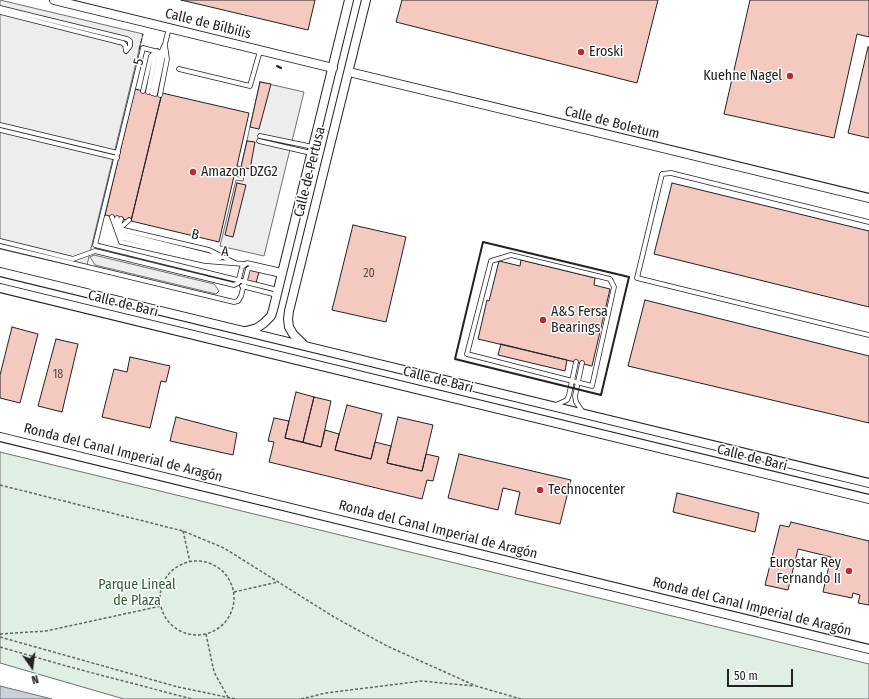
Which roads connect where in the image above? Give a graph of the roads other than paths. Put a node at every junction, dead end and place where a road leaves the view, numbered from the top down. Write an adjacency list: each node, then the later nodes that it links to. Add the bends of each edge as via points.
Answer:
1 (54, 0): 6 (street, Calle de Bílbilis)
2 (350, 0): 10 (street, Calle de Pertusa)
3 (366, 0): 12 (street, Calle de Pertusa)
4 (0, 8): 5 (lane, via 127,39 130,46 126,51 123,43)
5 (0, 12)
6 (169, 28): 7 (lane); 8 (street, Calle de Bílbilis)
7 (165, 44): 9 (lane); 9 (lane)
8 (260, 50): 10 (street, Calle de Bílbilis); 11 (lane, via 250,86)
9 (162, 52): 13 (lane); 13 (lane, via 167,59); 13 (lane, 5, via 152,56); 19 (lane, via 143,48)
10 (333, 68): 18 (street, Calle de Pertusa)
11 (179, 69)
12 (349, 72): 21 (street, Calle de Boletum); 38 (street, Calle de Pertusa, via 289,311 290,327)
13 (151, 93)
14 (0, 125): 19 (lane)
15 (0, 130): 20 (lane)
16 (260, 136): 18 (lane)
17 (259, 141): 18 (lane)
18 (313, 150): 31 (street, Calle de Pertusa)
19 (118, 153): 20 (lane)
20 (117, 158): 32 (lane, via 95,245)
21 (869, 198)
22 (121, 219): 24 (lane); 24 (lane); 24 (lane)
23 (869, 222): 37 (lane, via 671,174 662,174 637,278)
24 (117, 231): 27 (lane, B); 27 (lane, A, via 121,242 205,261)
25 (0, 242): 32 (lane, via 73,259 95,251 234,285)
26 (0, 246): 33 (lane, via 234,302 240,299)
27 (237, 264): 28 (lane)
28 (243, 265): 29 (lane); 31 (lane, via 251,263); 32 (lane)
29 (250, 268): 31 (lane); 33 (lane)
30 (0, 272): 36 (street, Calle de Bari)
31 (282, 273): 35 (street, Calle de Pertusa)
32 (239, 280): 33 (lane)
33 (244, 284): 35 (lane)
34 (0, 288): 47 (street, Calle de Bari)
35 (277, 292): 36 (street, Calle de Pertusa, via 271,316 264,323)
36 (246, 331): 38 (street, Calle de Bari)
37 (869, 334)
38 (304, 346): 43 (street, Calle de Bari)
39 (576, 362): 41 (lane)
40 (582, 363): 42 (lane)
41 (572, 381): 42 (lane); 42 (lane, via 467,354 491,261 511,256 610,279 614,287 592,386); 43 (lane, via 567,400)
42 (578, 382): 44 (lane, via 575,396)
43 (554, 406): 44 (street, Calle de Bari)
44 (583, 413): 46 (street, Calle de Bari)
45 (0, 437): 48 (street, Ronda del Canal Imperial de Aragón)
46 (869, 483)
47 (869, 500)
48 (869, 649)

